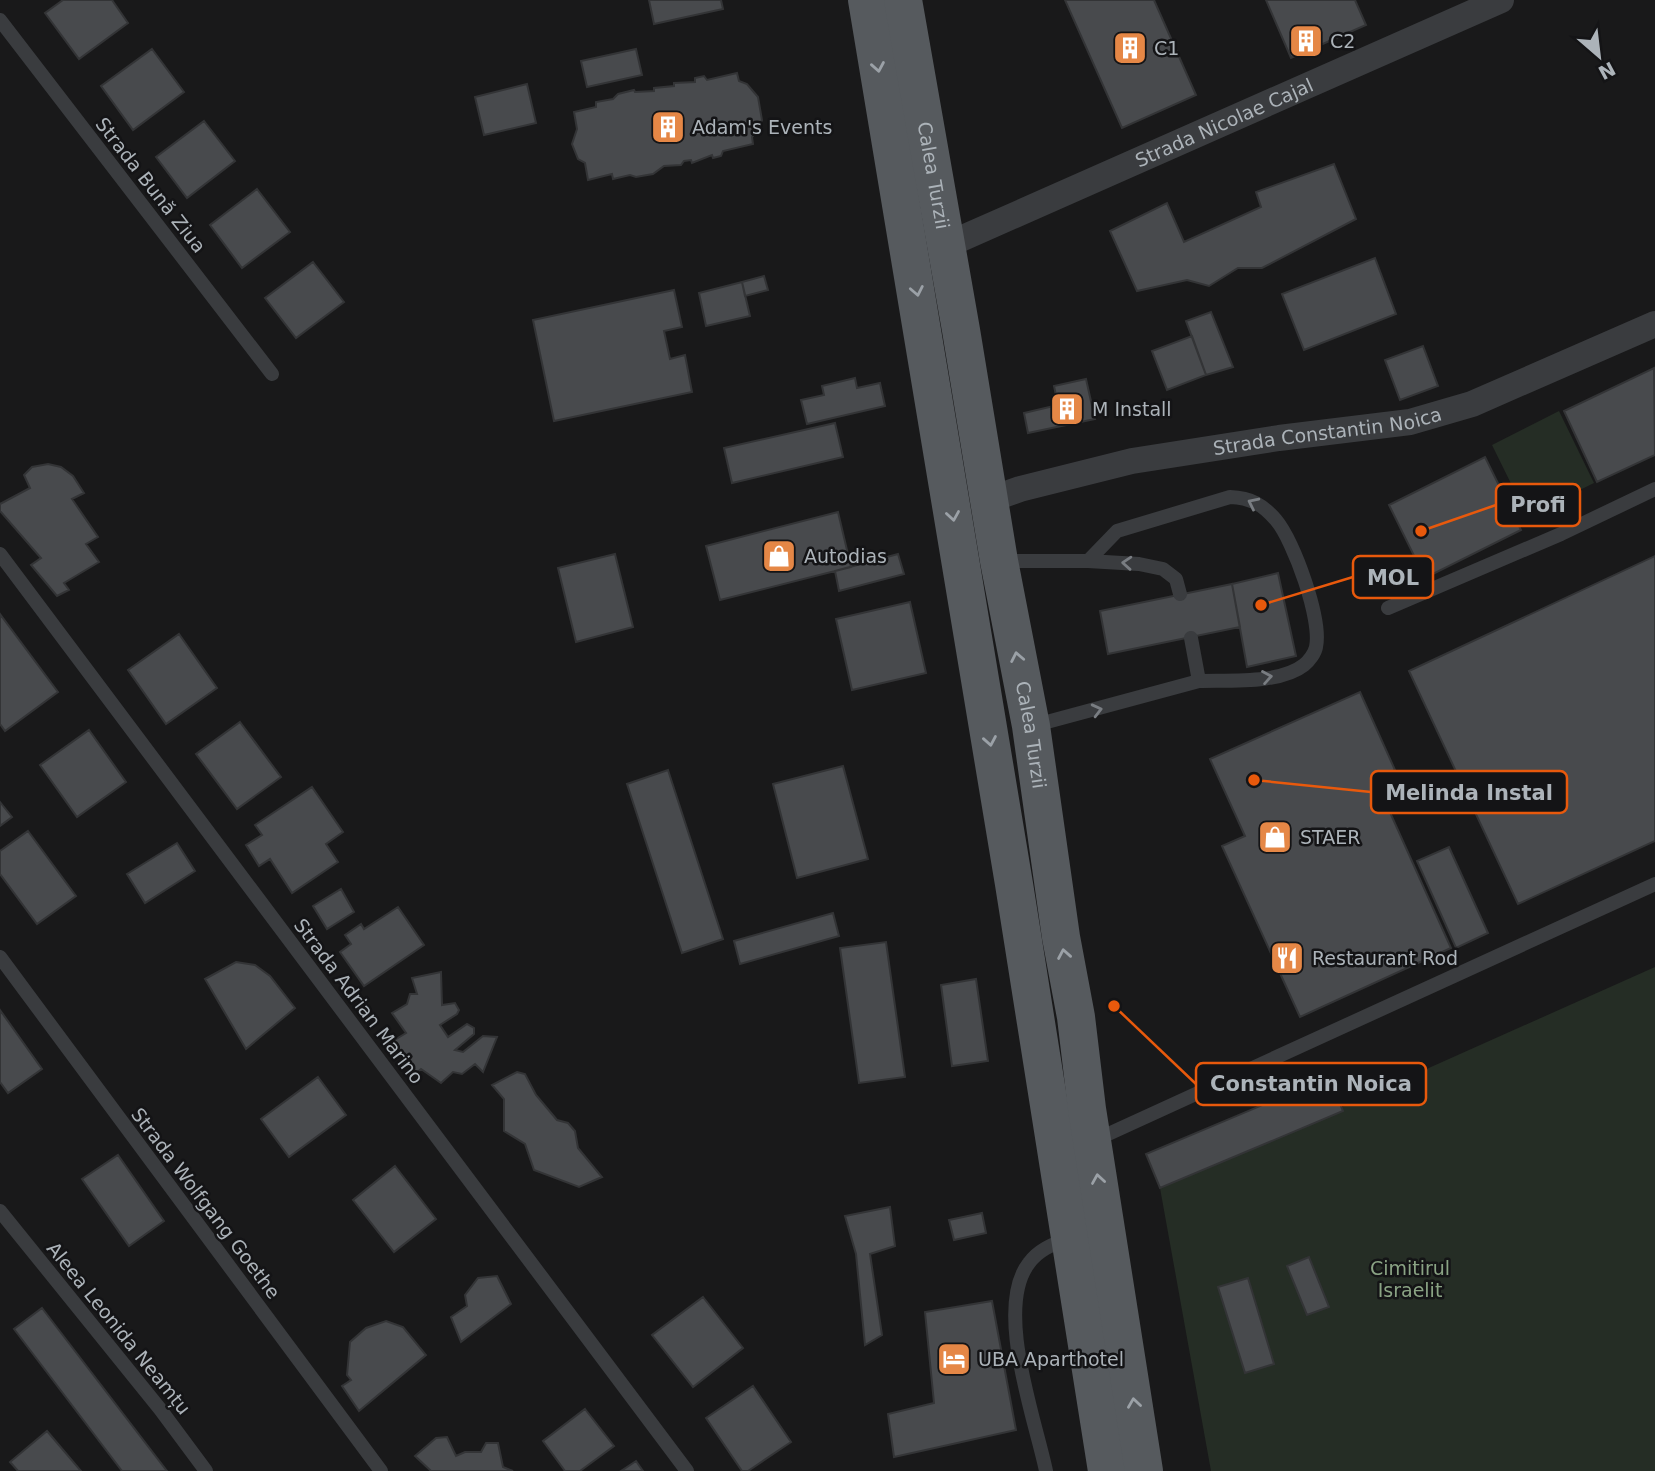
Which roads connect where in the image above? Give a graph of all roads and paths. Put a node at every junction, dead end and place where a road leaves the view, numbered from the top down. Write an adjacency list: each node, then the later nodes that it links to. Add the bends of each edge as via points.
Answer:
1 (867, 0): 22 (main road, Calea Turzii, one-way to 22)
2 (903, 0): 5 (main road, Calea Turzii)
3 (1501, 0): 5 (street, Strada Nicolae Cajal)
4 (0, 20): 7 (lane, Strada Bună Ziua)
5 (947, 245): 9 (main road, Calea Turzii)
6 (1655, 324): 9 (street, Strada Constantin Noica, via 1472,404 1410,422 1132,461)
7 (272, 374)
8 (1655, 489): 14 (lane)
9 (989, 500): 11 (main road, Calea Turzii)
10 (0, 554): 26 (lane, Strada Adrian Marino)
11 (999, 561): 12 (lane); 17 (main road, Calea Turzii, one-way to 11)
12 (1088, 561): 13 (lane, one-way to 12, via 1176,579 1163,569); 16 (lane, one-way to 12, via 1257,680 1292,673 1316,650 1317,628 1309,594 1278,522 1247,498 1230,497 1117,531)
13 (1180, 594)
14 (1388, 608)
15 (1191, 638): 16 (lane)
16 (1199, 681): 17 (lane, one-way to 16)
17 (1031, 726): 20 (main road, Calea Turzii, one-way to 17)
18 (1655, 884): 20 (lane)
19 (0, 957): 25 (lane, Strada Wolfgang Goethe)
20 (1092, 1141): 28 (main road, Calea Turzii, one-way to 20)
21 (0, 1211): 24 (lane, Aleea Leonida Neamțu)
22 (1070, 1237): 23 (main road, Calea Turzii); 27 (lane, via 1044,1248 1030,1261 1015,1292 1014,1329)
23 (1103, 1469)
24 (206, 1471)
25 (381, 1471)
26 (687, 1471)
27 (1046, 1471)
28 (1144, 1471)

